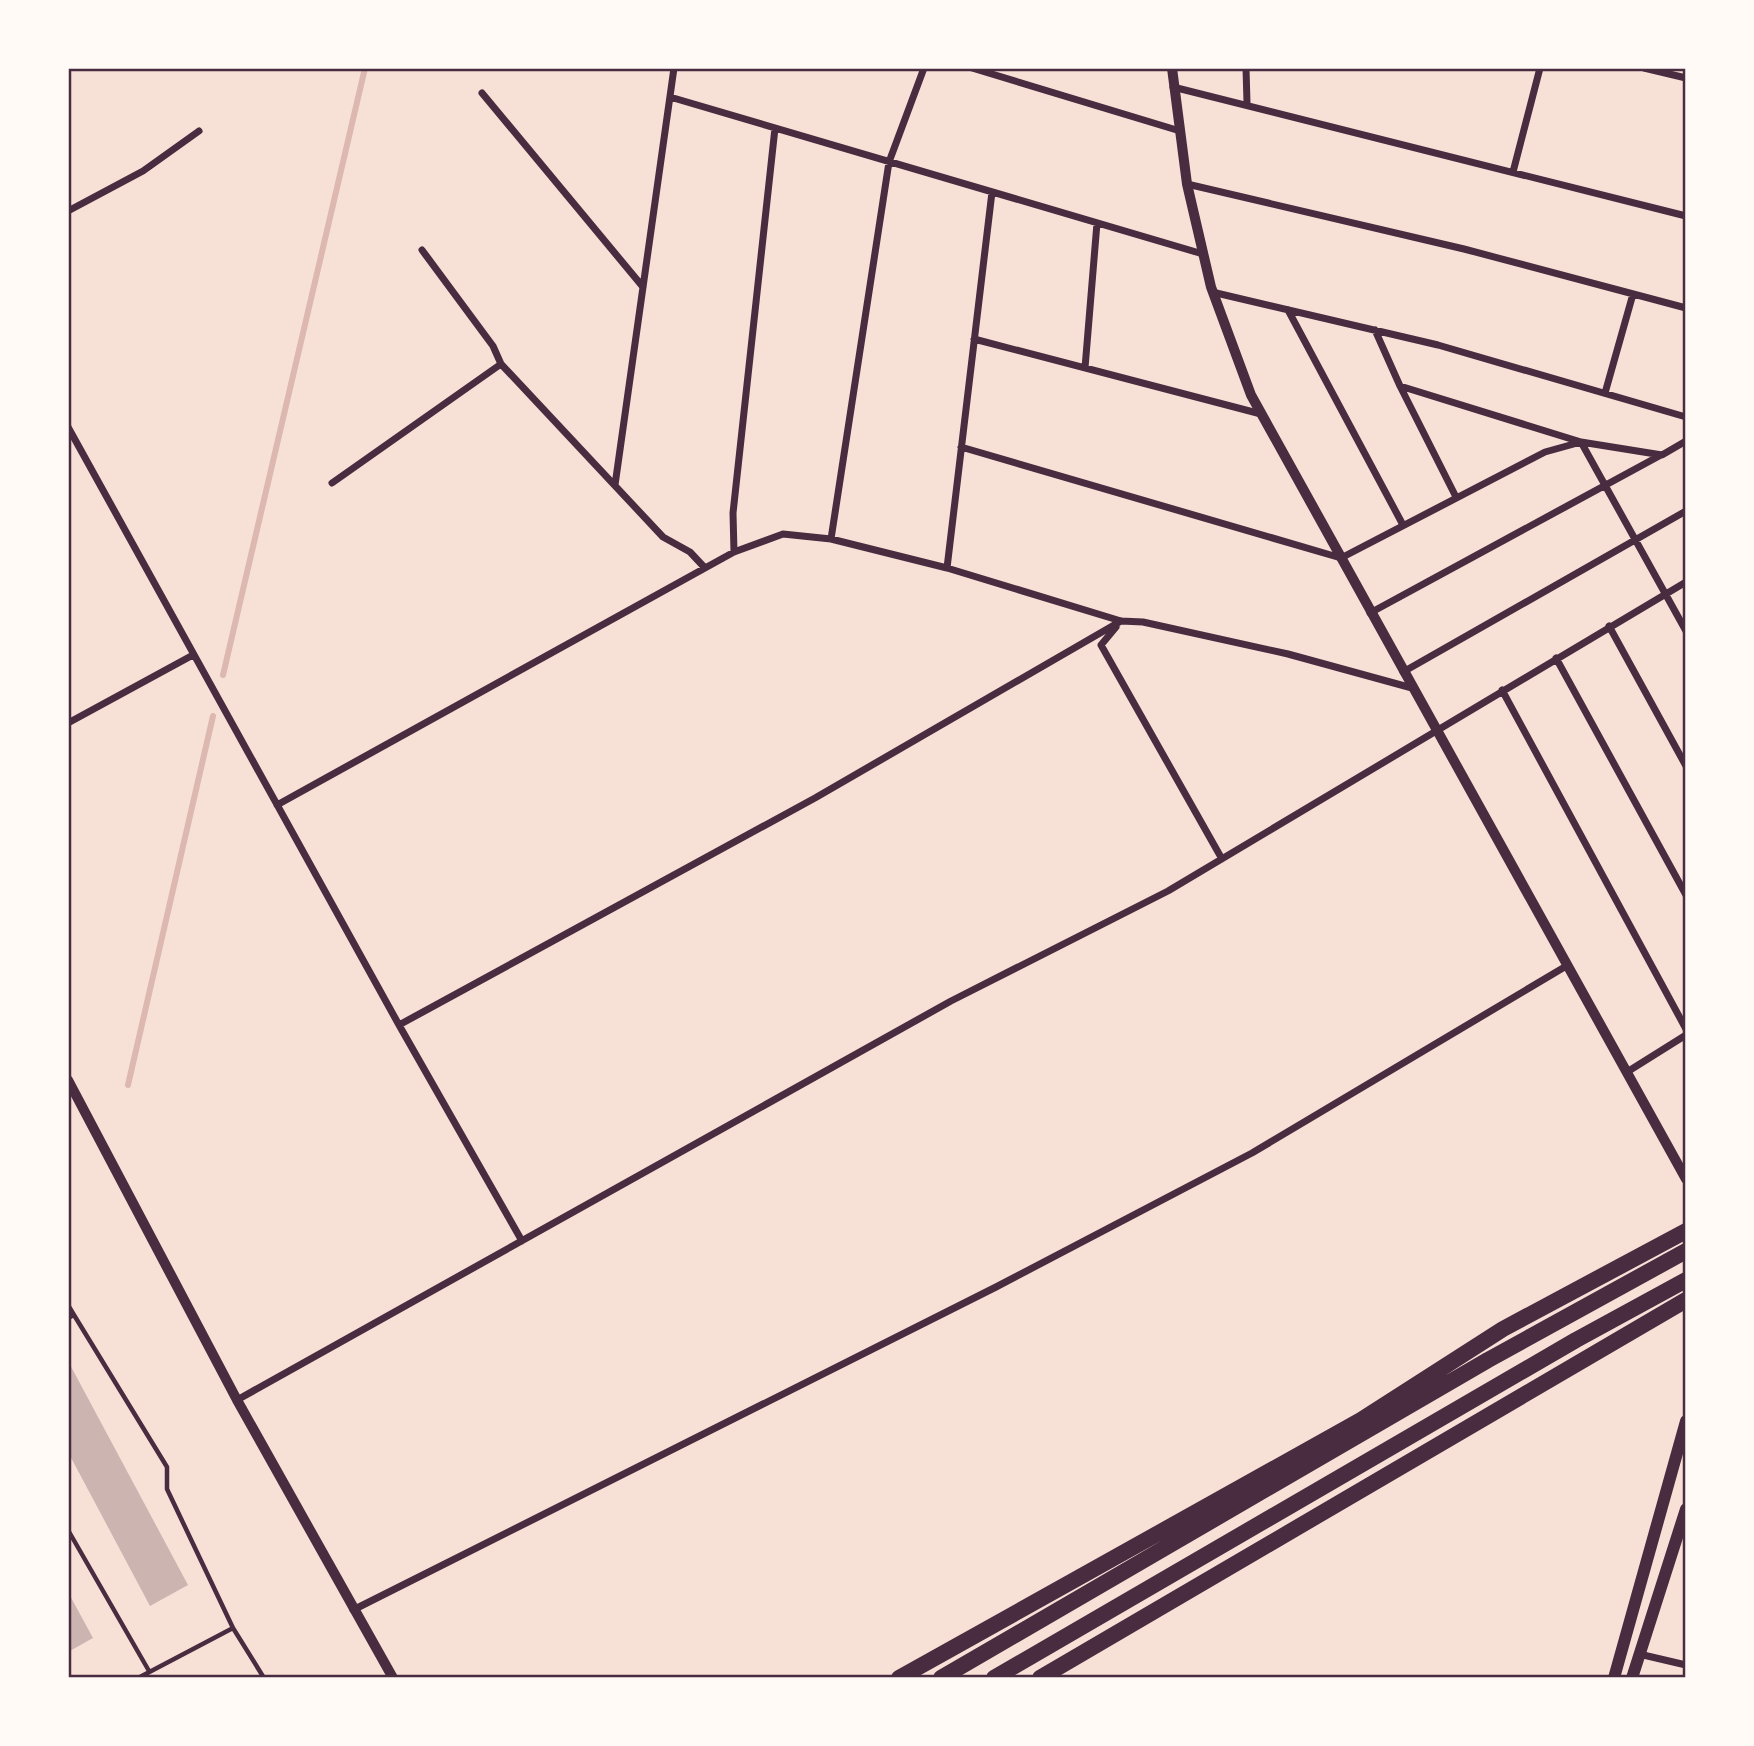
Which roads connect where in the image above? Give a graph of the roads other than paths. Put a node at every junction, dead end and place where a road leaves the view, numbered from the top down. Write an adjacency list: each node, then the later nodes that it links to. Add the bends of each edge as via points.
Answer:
1 (674, 68): 11 (street)
2 (924, 68): 16 (street)
3 (972, 68): 15 (street)
4 (1172, 68): 9 (street)
5 (1246, 68): 12 (street)
6 (1540, 68): 17 (street)
7 (1644, 68): 8 (street)
8 (1686, 78)
9 (1173, 87): 12 (street); 15 (street)
10 (482, 93): 25 (street)
11 (670, 97): 13 (street); 25 (street)
12 (1247, 103): 17 (street)
13 (775, 128): 16 (street); 51 (street, via 733,513)
14 (199, 131): 20 (street, via 143,171)
15 (1180, 131): 18 (street)
16 (889, 162): 19 (street); 49 (street)
17 (1513, 172): 21 (street)
18 (1187, 184): 24 (street); 27 (street, via 1464,249)
19 (992, 192): 22 (street); 31 (street)
20 (68, 211)
21 (1686, 216)
22 (1097, 223): 24 (street); 33 (street)
23 (422, 250): 32 (street, via 494,346)
24 (1203, 254): 26 (street)
25 (643, 287): 44 (street)
26 (1212, 292): 29 (street); 36 (street)
27 (1633, 295): 28 (street); 35 (street)
28 (1686, 308)
29 (1288, 309): 30 (street); 48 (street)
30 (1375, 330): 34 (street); 35 (street)
31 (974, 339): 33 (street); 41 (street)
32 (502, 364): 43 (street); 44 (street)
33 (1085, 368): 36 (street)
34 (1400, 386): 40 (street); 46 (street)
35 (1605, 393): 37 (street)
36 (1261, 414): 52 (street)
37 (1686, 416)
38 (68, 427): 61 (street)
39 (1686, 441): 42 (street)
40 (1581, 442): 42 (street); 45 (street); 46 (street, via 1545,452)
41 (961, 447): 52 (street); 54 (street)
42 (1662, 455): 45 (street)
43 (332, 483)
44 (615, 485): 53 (street, via 663,537 690,552)
45 (1606, 486): 50 (street); 57 (street)
46 (1456, 497): 48 (street)
47 (1686, 511): 50 (street)
48 (1403, 525): 52 (street)
49 (831, 539): 51 (street, via 783,534); 54 (street)
50 (1633, 539): 56 (street); 63 (street)
51 (734, 552): 53 (street)
52 (1341, 558): 57 (street)
53 (705, 568): 69 (street)
54 (947, 568): 58 (street)
55 (1686, 582): 56 (street)
56 (1665, 594): 59 (street); 60 (street)
57 (1370, 613): 63 (street)
58 (1121, 621): 64 (street, via 1289,654); 70 (street, via 1101,645); 73 (street, via 815,798)
59 (1609, 626): 62 (street); 68 (street)
60 (1686, 631)
61 (193, 655): 66 (street); 69 (street)
62 (1556, 658): 65 (street); 71 (street)
63 (1403, 672): 64 (street)
64 (1412, 688): 67 (street)
65 (1502, 690): 67 (street); 74 (street)
66 (68, 723)
67 (1435, 729): 70 (street); 72 (street)
68 (1686, 766)
69 (278, 805): 73 (street)
70 (1222, 859): 80 (street, via 951,1001)
71 (1686, 895)
72 (1568, 965): 76 (street); 90 (street, via 1252,1153 996,1287)
73 (399, 1025): 80 (street)
74 (1686, 1029)
75 (1686, 1035): 76 (street)
76 (1627, 1072): 78 (street)
77 (68, 1080): 86 (street)
78 (1686, 1179)
79 (1686, 1231): 98 (highway, via 1503,1329 1361,1420)
80 (522, 1241): 86 (street)
81 (1686, 1251): 99 (highway, via 1476,1367)
82 (1686, 1280): 100 (highway)
83 (1686, 1300): 101 (highway)
84 (68, 1305): 85 (lane)
85 (71, 1317): 91 (lane, via 167,1467 167,1489)
86 (237, 1399): 90 (street)
87 (1686, 1421): 102 (main road)
88 (1686, 1509): 92 (main road)
89 (68, 1530): 94 (lane)
90 (352, 1610): 97 (street)
91 (233, 1628): 94 (lane); 96 (lane)
92 (1639, 1654): 93 (street); 103 (main road)
93 (1686, 1665)
94 (149, 1671): 95 (lane)
95 (138, 1678)
96 (264, 1678)
97 (393, 1678)
98 (900, 1678)
99 (941, 1678)
100 (994, 1678)
101 (1040, 1678)
102 (1614, 1678)
103 (1632, 1678)

